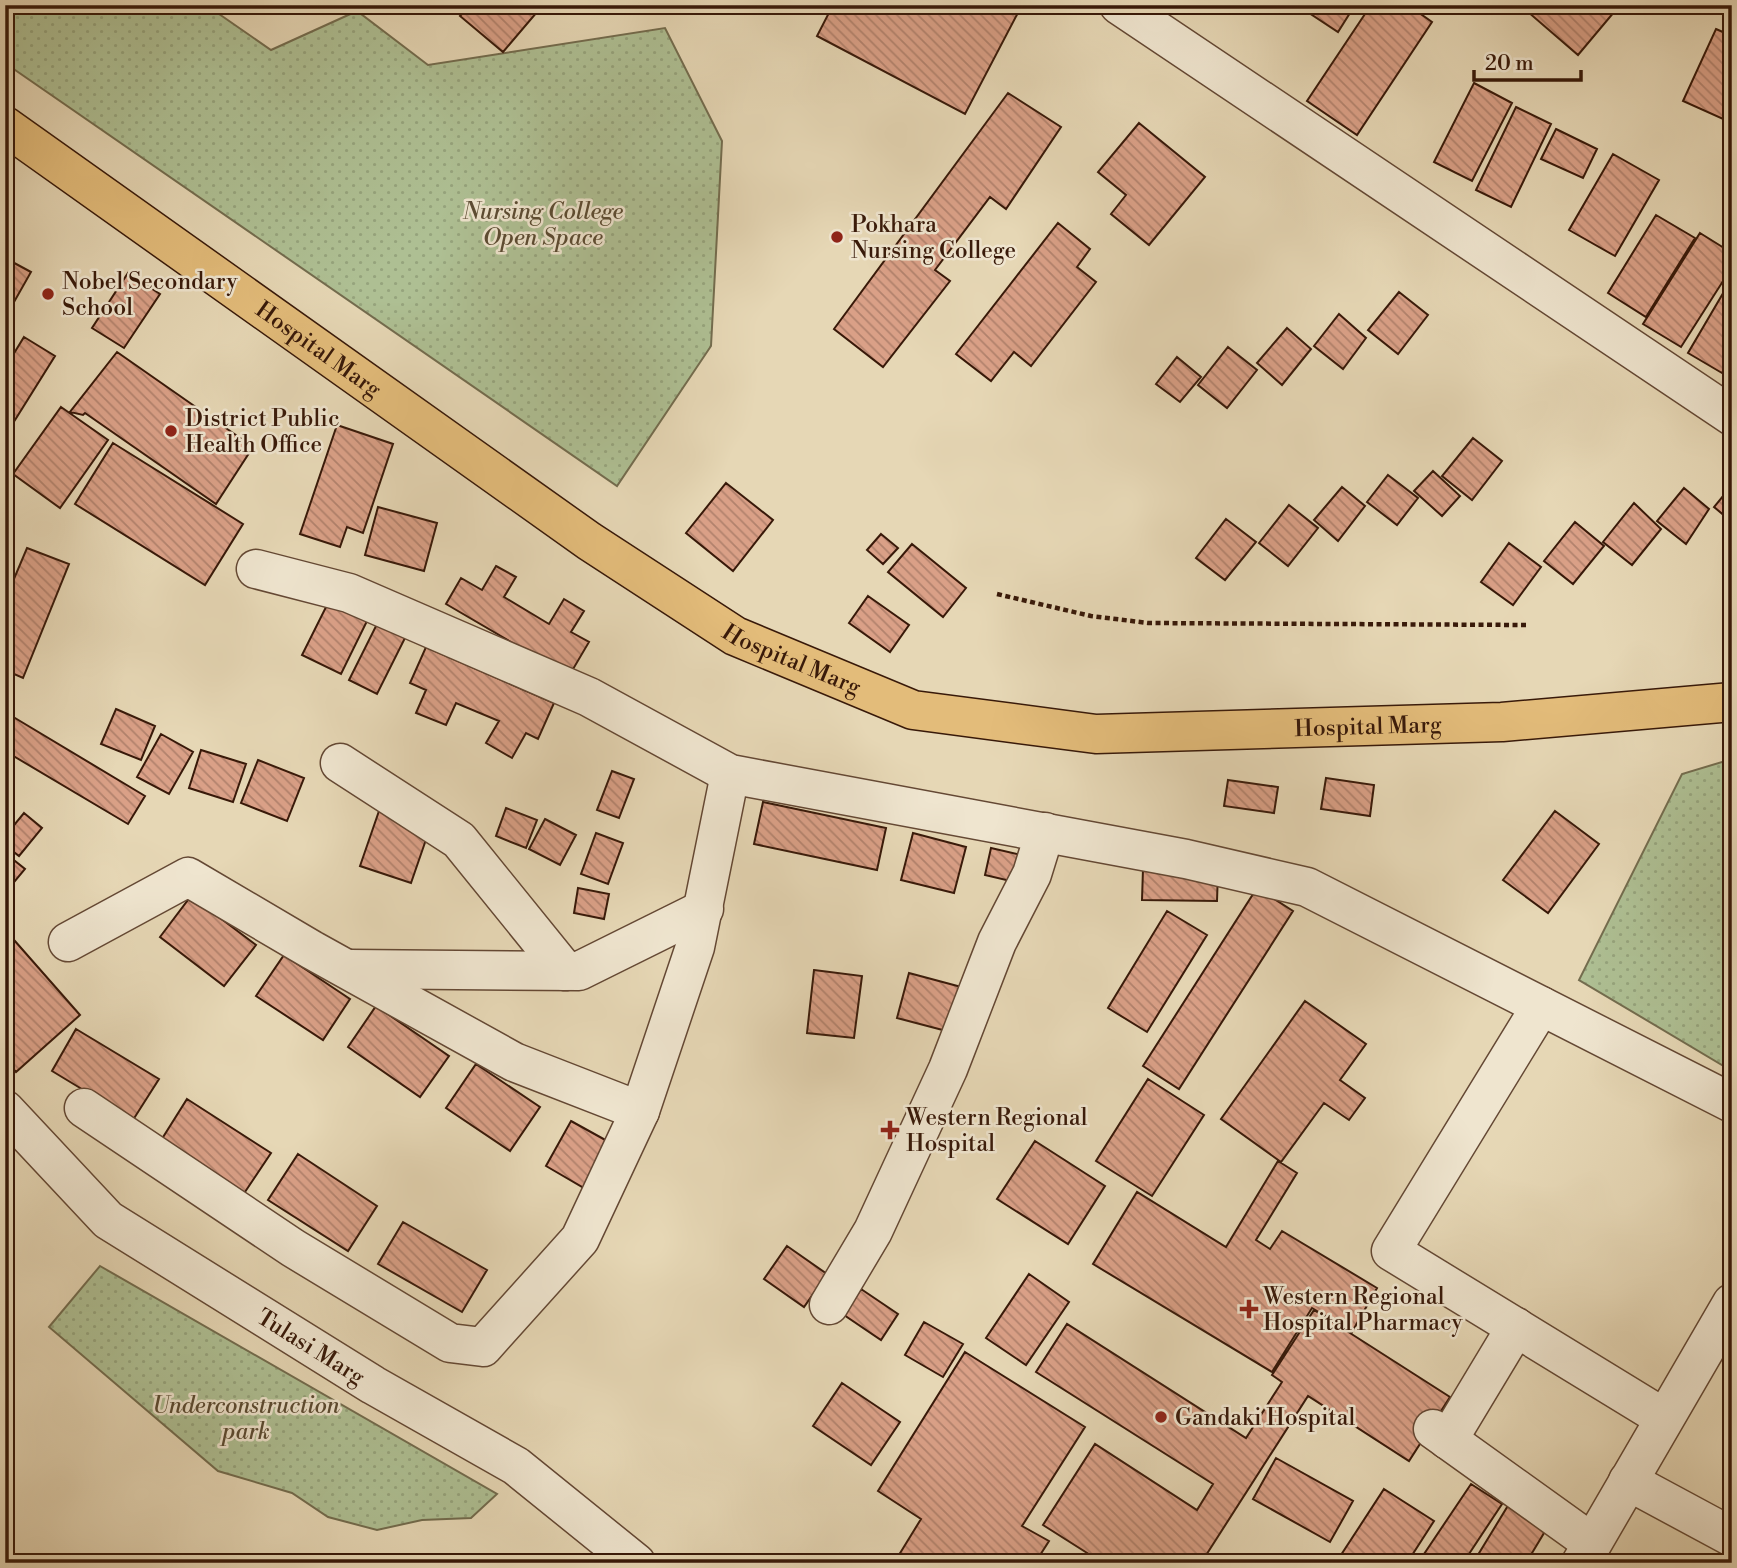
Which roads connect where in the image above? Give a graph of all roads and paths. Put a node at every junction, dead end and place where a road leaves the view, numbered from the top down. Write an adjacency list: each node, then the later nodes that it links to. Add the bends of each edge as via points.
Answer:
1 (1119, 5): 3 (street)
2 (5, 127): 7 (main road, Hospital Marg, via 589,541 735,636 913,710 1096,734 1502,722)
3 (1732, 416)
4 (256, 569): 9 (street, via 349,593 589,697)
5 (997, 594): 6 (path, via 1091,616 1148,623)
6 (1526, 625)
7 (1732, 702)
8 (340, 763): 14 (street, via 459,840)
9 (730, 774): 10 (street); 11 (street)
10 (1045, 832): 15 (street, via 1307,887); 21 (street, via 1032,874 997,942 948,1069 873,1231)
11 (704, 909): 14 (street, via 579,971); 19 (street)
12 (68, 942): 13 (street, via 188,877)
13 (345, 969): 14 (street); 19 (street, via 514,1062)
14 (565, 971)
15 (1541, 1006): 16 (street); 22 (street, via 1391,1251)
16 (1732, 1103)
17 (84, 1108): 19 (street, via 293,1248 450,1343 466,1347 483,1346 580,1239)
18 (5, 1110): 27 (street, Tulasi Marg, via 108,1220 373,1385 516,1466)
19 (640, 1111)
20 (1732, 1303): 23 (street)
21 (829, 1305)
22 (1516, 1327): 23 (street); 26 (street, via 1440,1434)
23 (1664, 1418): 24 (street)
24 (1628, 1481): 25 (street); 26 (street)
25 (1732, 1537)
26 (1586, 1553)
27 (636, 1563)

